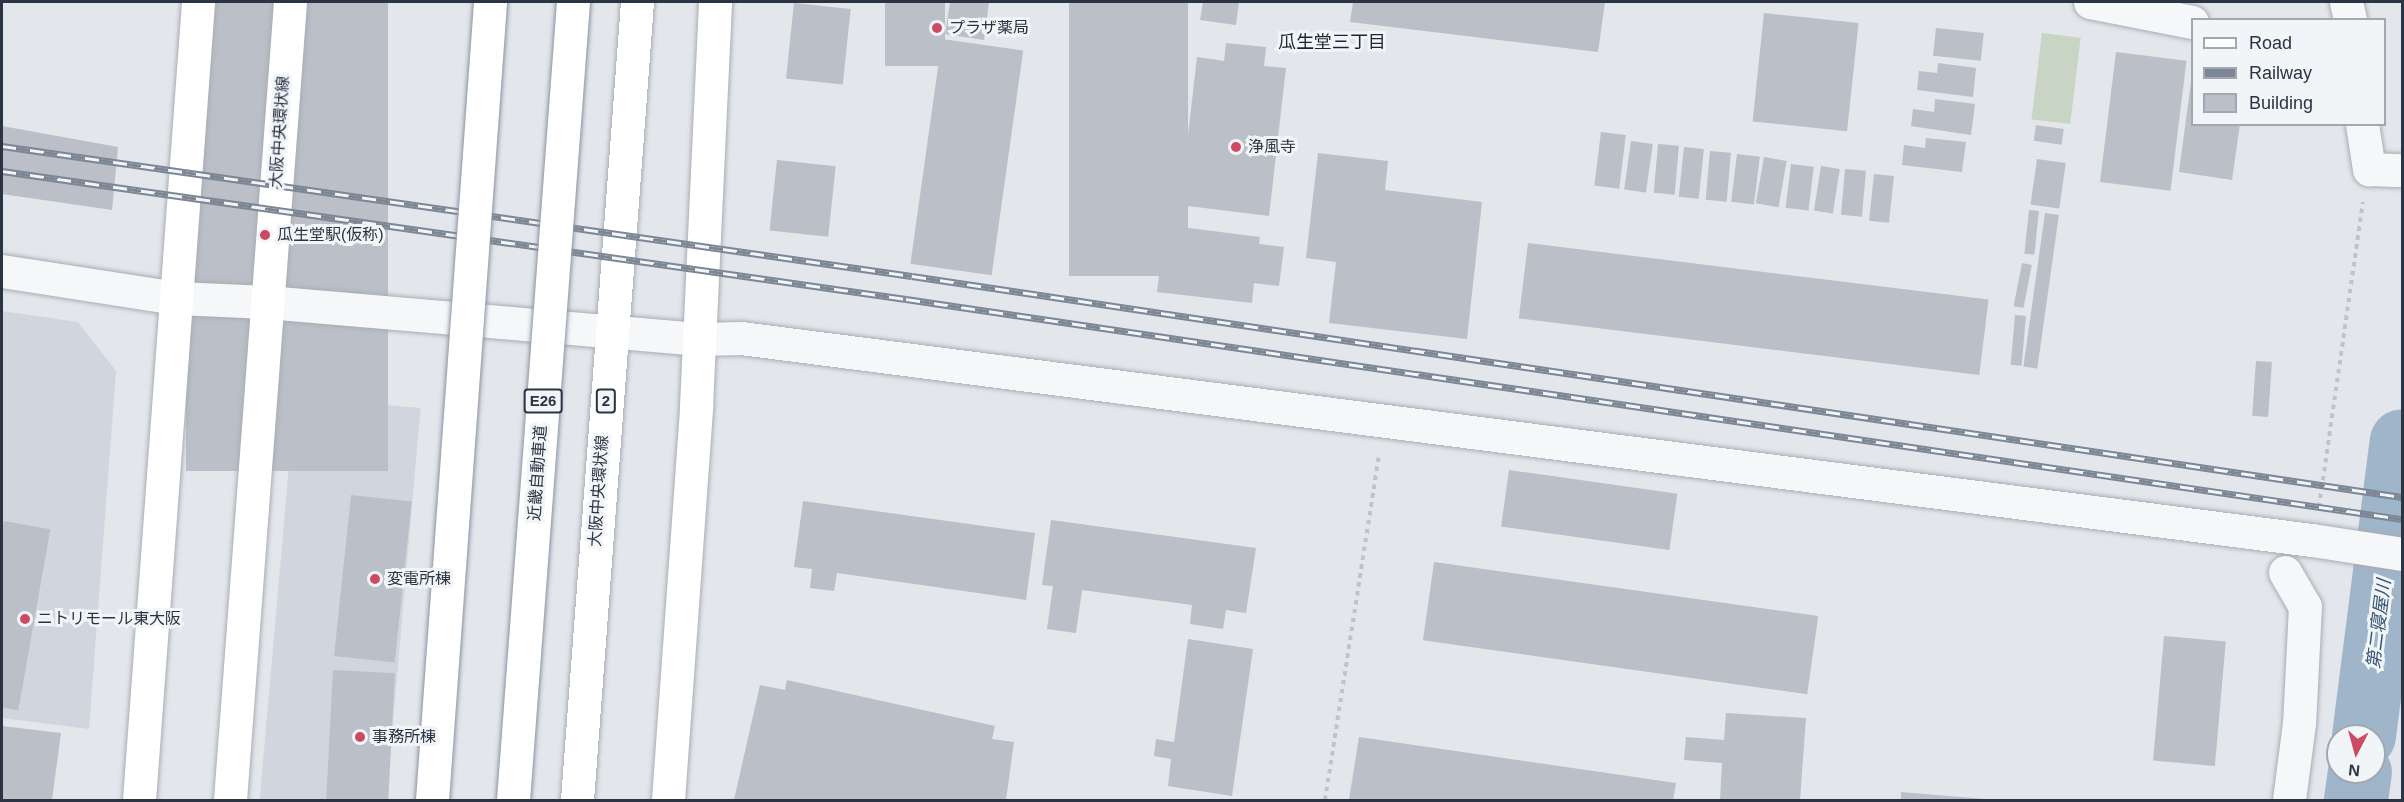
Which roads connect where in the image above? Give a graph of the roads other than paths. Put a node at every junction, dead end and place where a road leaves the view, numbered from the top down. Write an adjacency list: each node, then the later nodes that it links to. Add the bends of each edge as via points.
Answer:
1 (198, 2): 15 (main road)
2 (290, 2): 16 (main road, 大阪中央環状線)
3 (490, 2): 23 (main road, bridge)
4 (573, 2): 24 (main road, 近畿自動車道 / E26, bridge)
5 (637, 2): 17 (main road, 大阪中央環状線 / 2)
6 (716, 2): 18 (main road)
7 (2090, 2): 11 (street)
8 (2344, 2): 9 (street); 10 (street)
9 (2339, 18)
10 (2349, 18)
11 (2191, 22)
12 (2361, 126): 13 (street, via 2369,169)
13 (2403, 170)
14 (2, 272): 15 (street)
15 (177, 298): 16 (street); 21 (main road)
16 (267, 302): 17 (street); 22 (main road, 大阪中央環状線)
17 (611, 330): 18 (street); 25 (main road, 大阪中央環状線 / 2)
18 (700, 339): 19 (street, via 741,338); 26 (main road)
19 (2403, 554)
20 (2285, 572): 27 (street, via 2305,606 2299,723)
21 (139, 801)
22 (230, 801)
23 (432, 801)
24 (513, 801)
25 (577, 801)
26 (668, 801)
27 (2289, 801)

